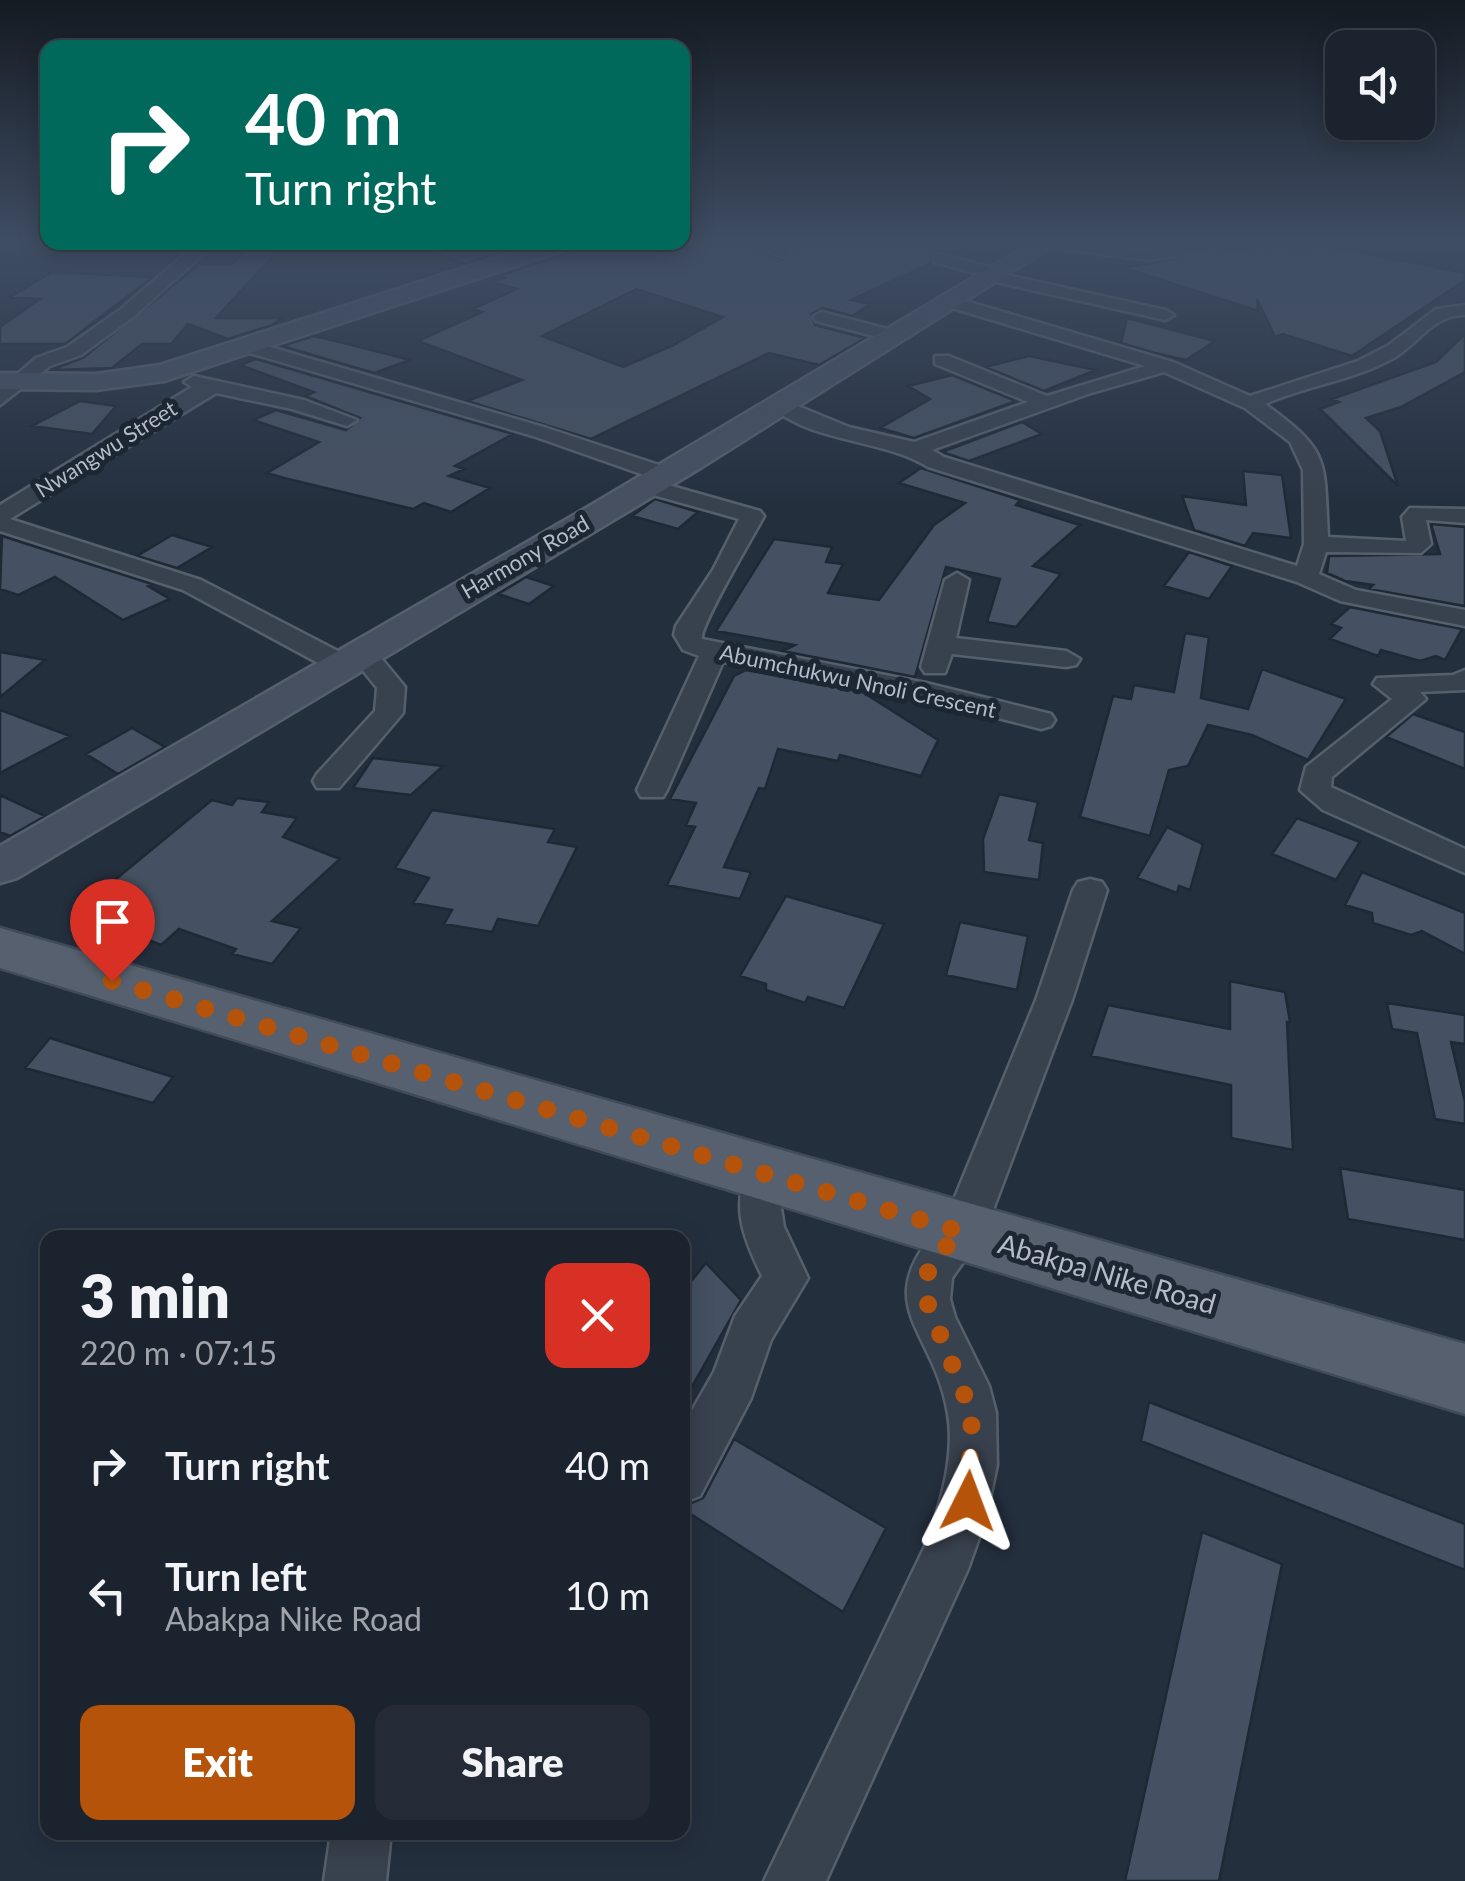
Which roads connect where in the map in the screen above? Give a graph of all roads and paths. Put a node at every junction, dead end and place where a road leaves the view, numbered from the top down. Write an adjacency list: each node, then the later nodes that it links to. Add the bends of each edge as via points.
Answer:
1 (102, 331): 12 (street)
2 (296, 331): 8 (main road)
3 (872, 331): 7 (street)
4 (901, 331): 7 (main road, Harmony Road)
5 (1048, 331): 10 (street)
6 (1417, 331): 15 (street, via 1389,354)
7 (893, 336): 16 (main road, Harmony Road)
8 (250, 346): 11 (main road); 19 (street, via 540,432)
9 (942, 360): 14 (street)
10 (1166, 366): 14 (street); 15 (street)
11 (164, 373): 12 (main road); 13 (street)
12 (7, 387)
13 (214, 387): 17 (street); 20 (street, Nwangwu Street)
14 (1045, 402): 18 (street)
15 (1252, 404): 23 (street, via 1306,450 1314,470)
16 (781, 406): 18 (street, via 842,432); 19 (main road, Harmony Road)
17 (347, 420)
18 (914, 450): 24 (street)
19 (656, 480): 28 (street, Abumchukwu Nnoli Crescent, via 752,516 686,635); 29 (main road, Harmony Road)
20 (0, 515)
21 (1465, 516): 23 (street, via 1418,513 1419,544 1412,548)
22 (0, 523): 29 (street, via 192,585)
23 (1316, 544): 24 (street)
24 (1306, 577): 26 (street, via 1349,596)
25 (957, 580): 27 (street)
26 (1465, 618)
27 (943, 645): 30 (street); 32 (street)
28 (714, 652): 32 (street, Abumchukwu Nnoli Crescent); 35 (street)
29 (352, 659): 34 (street, via 391,687 389,713); 37 (main road, Harmony Road)
30 (1066, 659)
31 (1465, 678): 36 (street, via 1387,684 1412,700 1317,774 1315,790)
32 (926, 691): 33 (street, Abumchukwu Nnoli Crescent)
33 (1040, 720)
34 (328, 781)
35 (652, 790)
36 (1465, 862)
37 (0, 867)
38 (1090, 890): 41 (street)
39 (0, 948): 40 (main road, Abakpa Nike Road)
40 (766, 1174): 41 (main road, Abakpa Nike Road); 43 (street, via 758,1191 758,1224 786,1278 750,1331 734,1382)
41 (962, 1232): 42 (main road, Abakpa Nike Road); 46 (street, via 927,1274 928,1304 972,1414 968,1501)
42 (1465, 1380)
43 (690, 1463)
44 (360, 1840): 45 (street)
45 (355, 1881)
46 (795, 1881)

